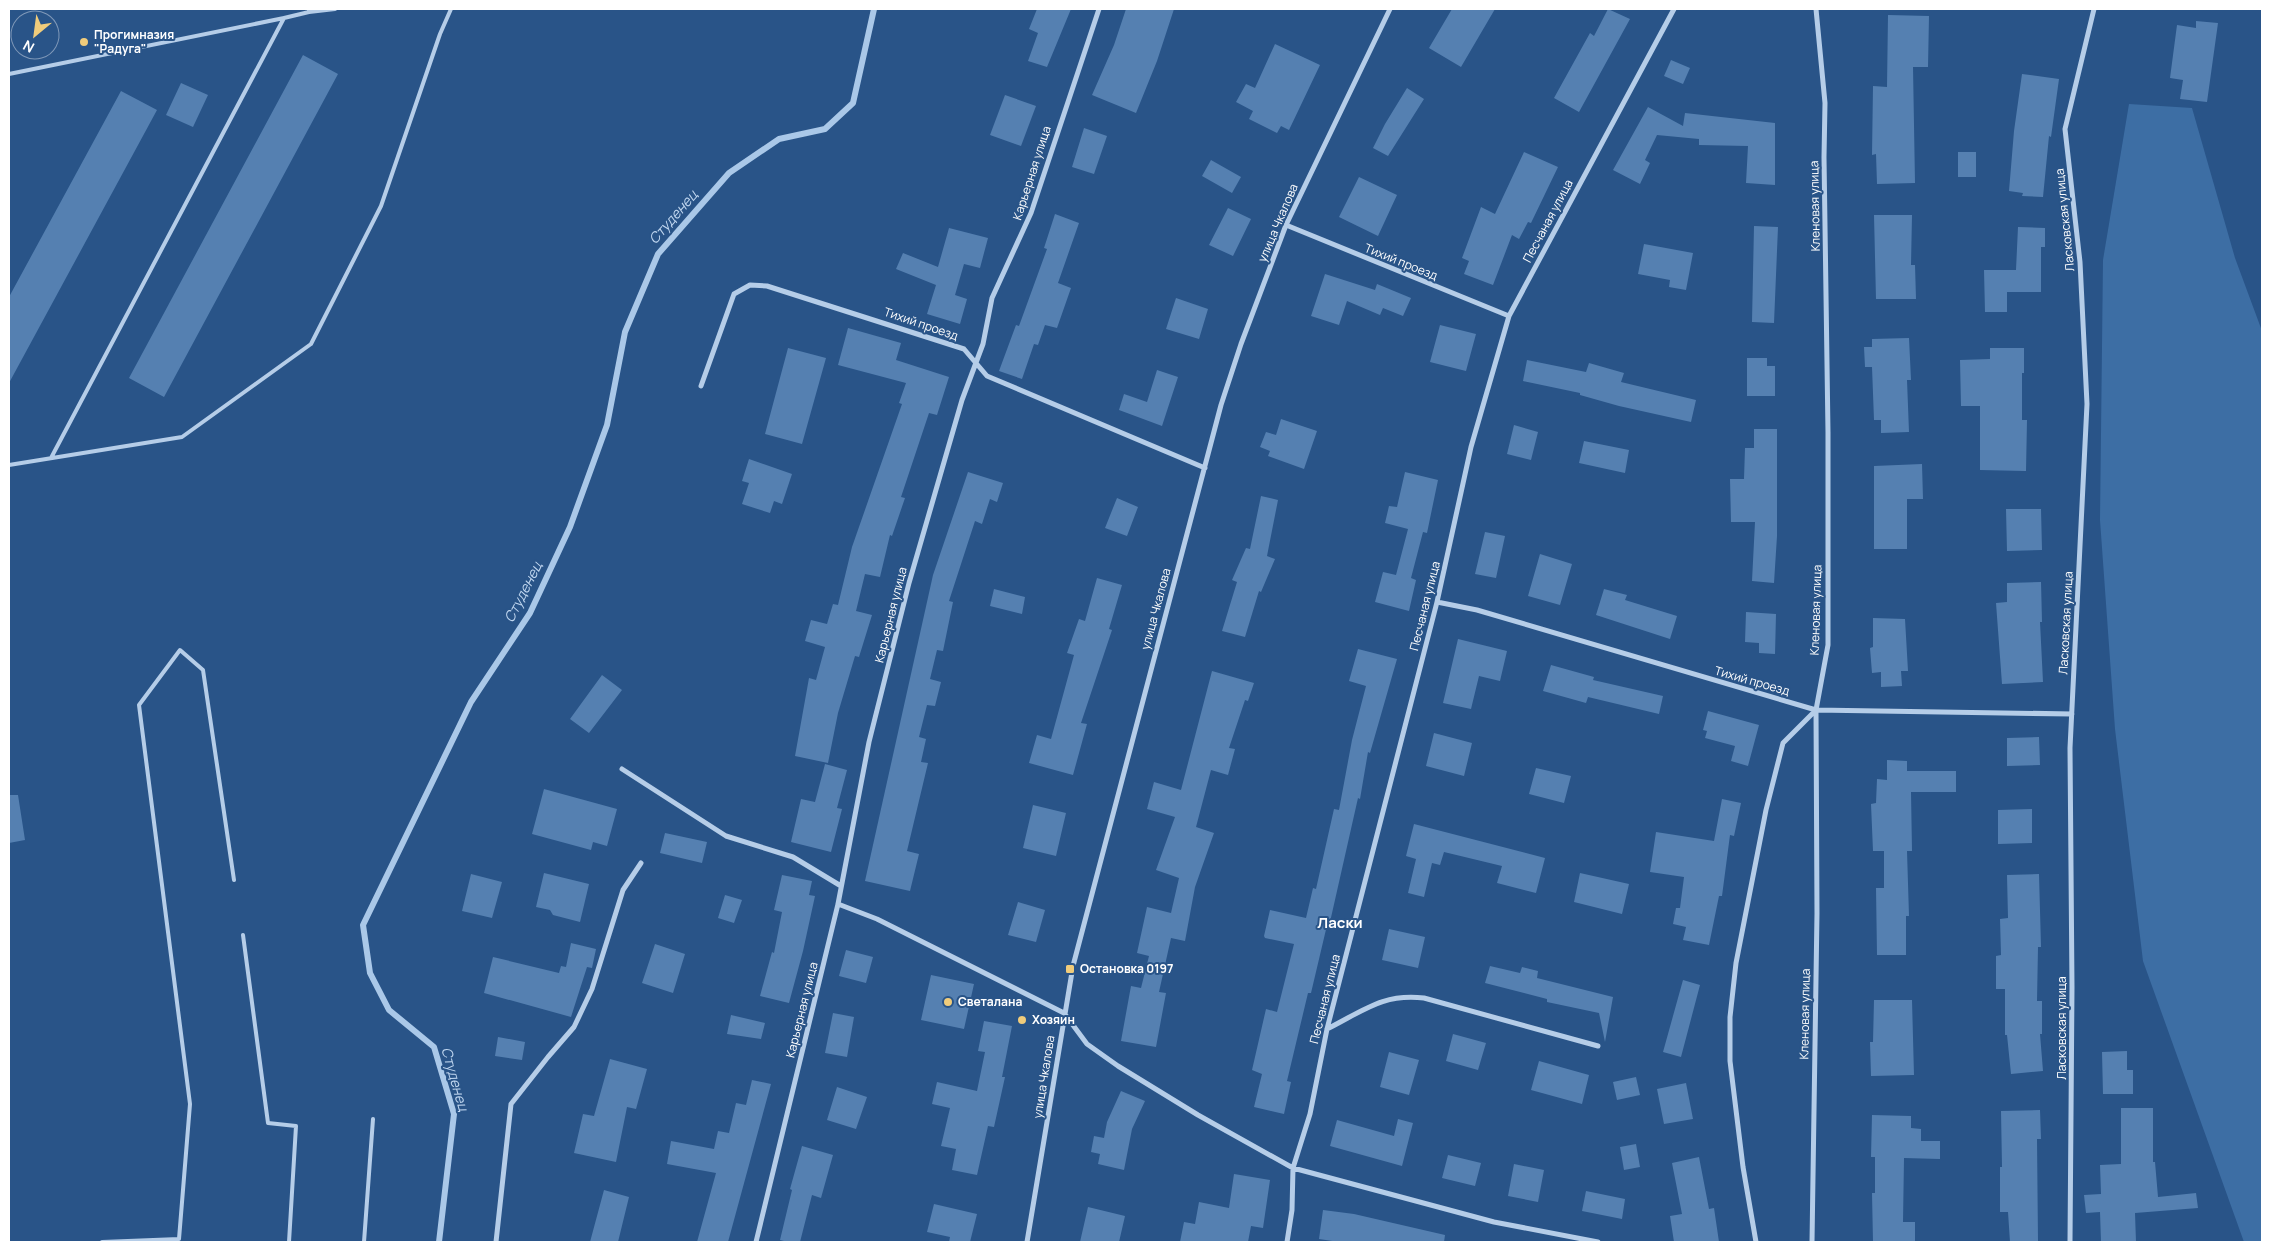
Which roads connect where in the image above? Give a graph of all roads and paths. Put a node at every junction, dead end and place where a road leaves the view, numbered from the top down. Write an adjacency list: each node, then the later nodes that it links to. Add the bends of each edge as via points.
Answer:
1 (335, 9): 8 (lane)
2 (451, 9): 15 (lane, via 380,206 311,344 182,437)
3 (1099, 9): 13 (street, Карьерная улица, via 1031,213 992,298 983,344)
4 (1390, 9): 11 (street, улица Чкалова)
5 (1674, 9): 12 (street, Песчаная улица)
6 (1816, 9): 19 (street, Кленовая улица, via 1826,103 1828,432 1828,645)
7 (2094, 9): 20 (street, Ласковская улица, via 2065,129 2080,262 2087,404)
8 (309, 10): 9 (lane)
9 (284, 18): 10 (lane); 15 (lane)
10 (9, 74)
11 (1286, 225): 12 (street, Тихий проезд); 17 (street, улица Чкалова, via 1241,344)
12 (1509, 316): 18 (street, Песчаная улица, via 1471,447)
13 (975, 364): 14 (street, Тихий проезд, via 964,350 767,286 750,285 734,294); 17 (street, Тихий проезд, via 987,376); 24 (street, Карьерная улица, via 906,593 869,742)
14 (701, 386)
15 (51, 458): 16 (lane)
16 (9, 465)
17 (1204, 468): 27 (street, улица Чкалова, via 1087,908)
18 (1437, 602): 19 (street, Тихий проезд, via 1477,610); 28 (street, Песчаная улица)
19 (1816, 710): 20 (street, Тихий проезд); 40 (street, via 1783,743 1766,810 1735,972 1730,1061); 41 (street, Кленовая улица, via 1817,914)
20 (2072, 714): 42 (street, Ласковская улица)
21 (622, 769): 24 (street, via 726,836 793,857)
22 (641, 863): 35 (street, via 623,890 592,990 574,1027 511,1104)
23 (234, 880): 32 (lane, via 203,670 180,650 139,705 190,1104 179,1239)
24 (842, 886): 25 (street, Карьерная улица)
25 (838, 904): 27 (street, via 877,919); 36 (street, Карьерная улица)
26 (243, 935): 33 (lane, via 268,1123 296,1126)
27 (1064, 1013): 31 (street, via 1087,1044 1118,1066); 37 (street, улица Чкалова)
28 (1327, 1029): 29 (street, via 1386,999 1405,995); 31 (street, Песчаная улица, via 1310,1114)
29 (1598, 1046)
30 (373, 1119): 34 (lane)
31 (1293, 1168): 38 (street, Песчаная улица); 39 (street, via 1494,1222)
32 (102, 1242)
33 (289, 1242)
34 (364, 1242)
35 (496, 1242)
36 (756, 1242)
37 (1027, 1242)
38 (1287, 1242)
39 (1598, 1242)
40 (1756, 1242)
41 (1812, 1242)
42 (2070, 1242)

